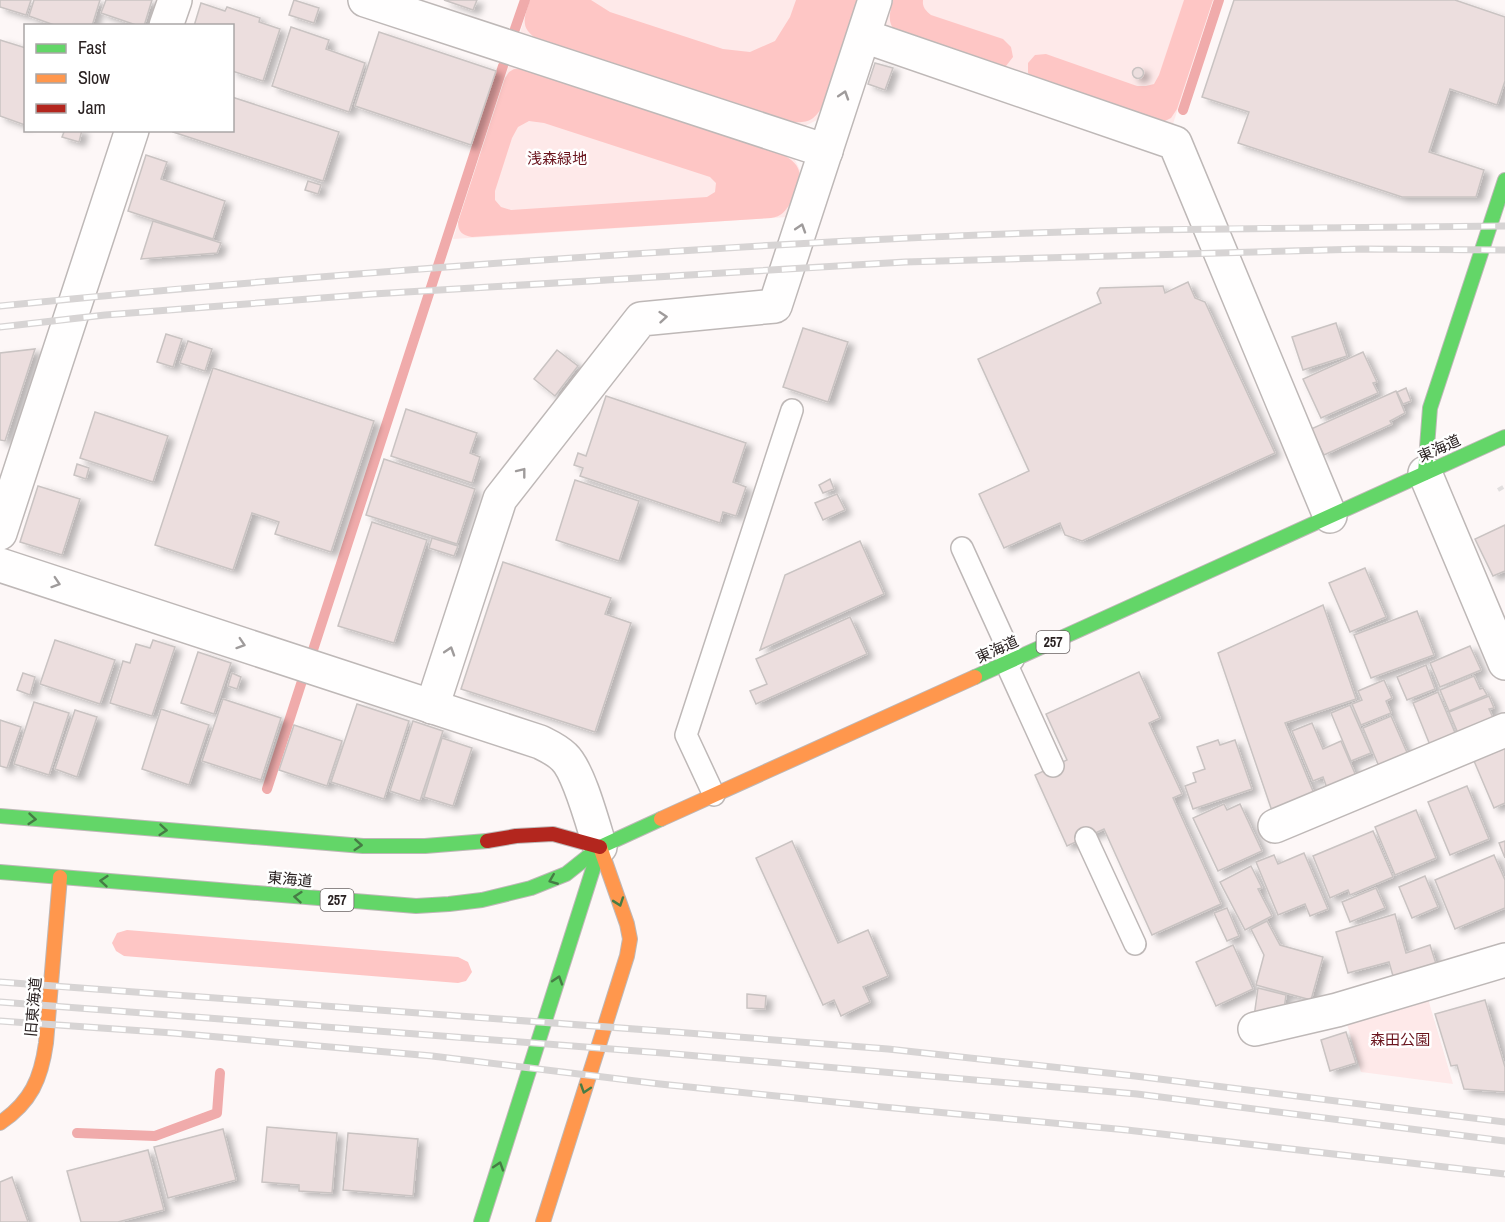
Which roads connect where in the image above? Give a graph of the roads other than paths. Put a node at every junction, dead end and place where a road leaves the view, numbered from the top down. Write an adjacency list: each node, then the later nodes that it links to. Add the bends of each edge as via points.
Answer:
1 (175, 0): 4 (street)
2 (365, 0): 7 (street)
3 (876, 0): 5 (street)
4 (167, 24)
5 (864, 36): 7 (street, one-way to 5); 12 (street, via 1175,143)
6 (131, 132): 13 (street)
7 (826, 150): 18 (street, one-way to 7, via 500,499 641,319 776,306)
8 (1505, 180): 11 (main road, via 1430,408)
9 (792, 410): 21 (lane, via 686,735)
10 (1505, 437): 11 (main road, 東海道 / 257)
11 (1425, 473): 12 (main road, 東海道 / 257); 17 (street)
12 (1330, 516): 16 (main road, 東海道 / 257)
13 (0, 533)
14 (962, 548): 16 (lane)
15 (0, 565): 18 (street, one-way to 18)
16 (1010, 662): 20 (lane); 21 (main road, 東海道 / 257)
17 (1505, 663)
18 (432, 707): 25 (street, via 553,748 574,770)
19 (1505, 730): 23 (street)
20 (1053, 766)
21 (714, 795): 25 (main road, 東海道 / 257)
22 (0, 816): 25 (main road, one-way to 25, via 363,846 424,846 553,834)
23 (1275, 826)
24 (1086, 838): 28 (lane)
25 (600, 847): 27 (main road, 東海道 / 257, one-way to 27, via 566,874 537,886 477,902 447,905 385,904); 32 (main road, one-way to 25); 33 (main road, one-way to 33, via 630,939)
26 (0, 872): 27 (main road, 東海道 / 257)
27 (60, 877): 31 (main road, 旧東海道, via 42,1071 30,1095 12,1116)
28 (1135, 944)
29 (1505, 960): 30 (street, via 1337,1011)
30 (1255, 1029)
31 (0, 1123)
32 (481, 1222)
33 (543, 1222)

